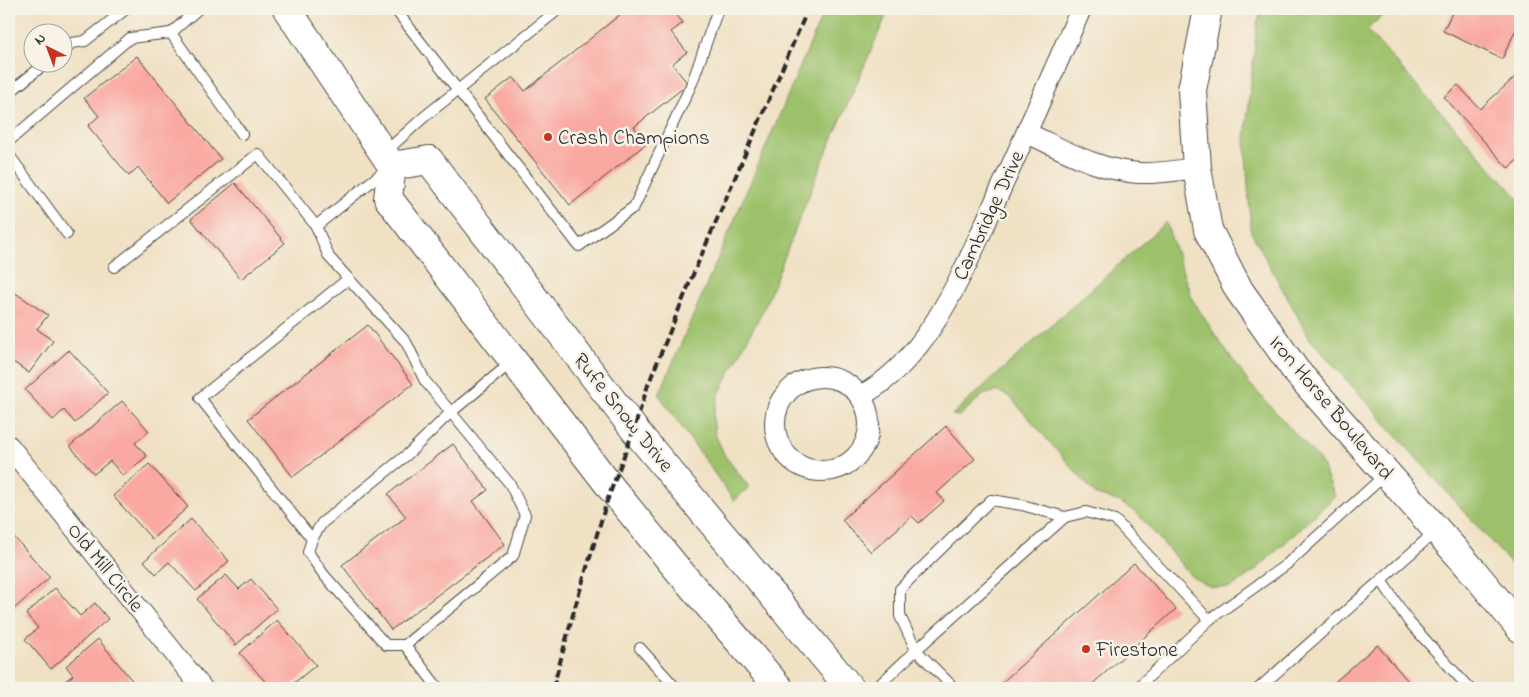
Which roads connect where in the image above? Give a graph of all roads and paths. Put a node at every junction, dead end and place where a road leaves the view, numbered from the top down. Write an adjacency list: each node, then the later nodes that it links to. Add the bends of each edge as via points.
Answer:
1 (126, 9): 10 (lane, via 85,41)
2 (198, 9): 9 (lane)
3 (396, 9): 12 (lane)
4 (559, 9): 12 (lane)
5 (718, 9): 12 (lane, via 692,83 634,207 579,246)
6 (1081, 9): 14 (street, Cambridge Drive)
7 (1208, 9): 19 (main road, Iron Horse Boulevard, via 1192,90)
8 (290, 10): 18 (main road)
9 (171, 33): 15 (lane); 16 (lane, via 130,38)
10 (72, 43)
11 (34, 72): 13 (lane)
12 (458, 90): 18 (lane, via 424,117)
13 (9, 92)
14 (1027, 133): 19 (street, via 1082,160 1110,169 1141,173); 25 (street, Cambridge Drive, via 950,298 923,339 894,373)
15 (242, 134)
16 (9, 141)
17 (9, 155): 21 (lane)
18 (388, 160): 20 (lane); 24 (main road, via 388,198); 42 (main road, Rufe Snow Drive, via 429,160 634,428)
19 (1197, 168): 28 (main road, Iron Horse Boulevard, via 1208,230 1239,290 1296,371)
20 (316, 226): 22 (lane, via 258,154); 23 (lane, via 329,257)
21 (67, 234)
22 (114, 267)
23 (348, 279): 26 (lane, via 406,342 424,381); 31 (lane, via 200,398)
24 (513, 361): 26 (lane); 41 (main road, via 662,551)
25 (860, 396): 25 (street, via 841,381 829,378 805,380 794,387 784,397 775,422 776,436 782,449 790,459 814,471 842,467 853,459 868,436 868,415)
26 (450, 413): 31 (lane, via 408,454 322,523); 35 (lane, via 510,484 525,515 513,556)
27 (9, 446): 38 (street, Old Mill Circle)
28 (1387, 474): 30 (main road, Iron Horse Boulevard); 33 (lane, via 1287,564)
29 (1065, 517): 33 (lane, via 1086,512 1116,520); 37 (lane); 37 (lane, via 991,500 900,589 900,616)
30 (1436, 530): 32 (lane); 34 (main road, Iron Horse Boulevard)
31 (312, 540): 35 (lane, via 308,552 324,575 386,645)
32 (1381, 580): 46 (lane); 47 (lane, via 1409,622)
33 (1209, 620): 45 (lane)
34 (1520, 628)
35 (405, 644): 39 (lane)
36 (640, 648): 40 (lane)
37 (916, 650): 43 (lane); 44 (lane)
38 (202, 688)
39 (438, 688)
40 (676, 688)
41 (779, 688)
42 (850, 688)
43 (876, 688)
44 (954, 688)
45 (1137, 688)
46 (1259, 688)
47 (1469, 688)

